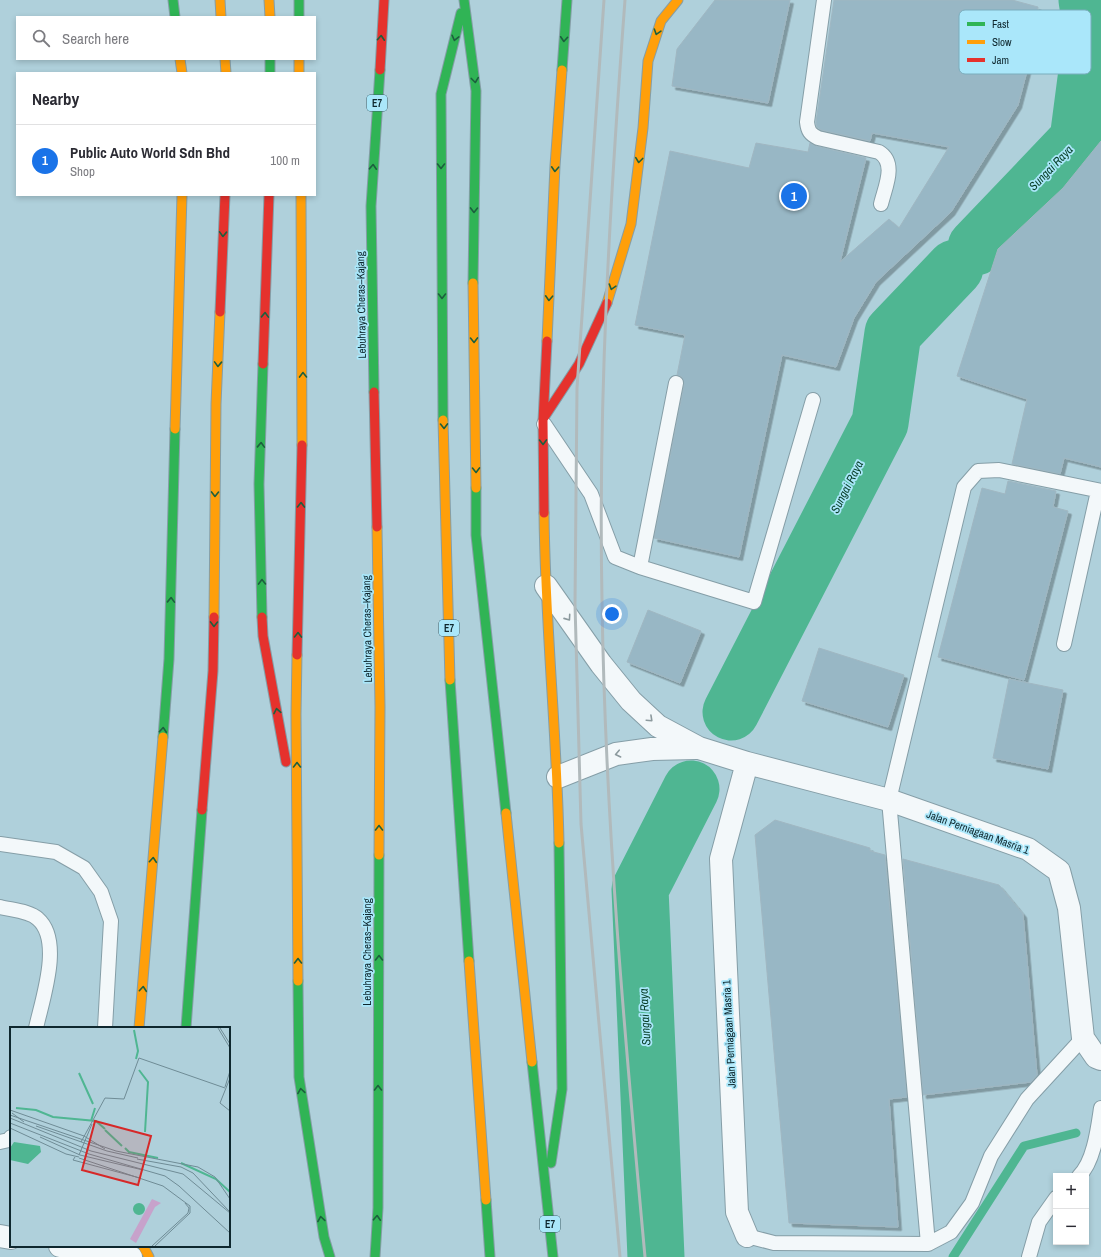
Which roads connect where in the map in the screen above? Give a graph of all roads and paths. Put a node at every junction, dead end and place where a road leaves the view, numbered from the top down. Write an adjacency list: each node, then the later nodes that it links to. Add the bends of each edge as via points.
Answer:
1 (173, 0): 10 (main road)
2 (220, 0): 11 (main road)
3 (269, 0): 12 (main road)
4 (299, 0): 13 (main road)
5 (384, 0): 62 (main road, Lebuhraya Cheras–Kajang / E7, one-way to 5, via 378,1200 380,707 371,206)
6 (464, 0): 51 (main road, E7, one-way to 51, via 476,91 473,253 476,535); 63 (main road, E7, one-way to 63, via 441,94 443,410 451,698)
7 (567, 0): 29 (main road, one-way to 29, via 555,166)
8 (678, 0): 29 (main road, one-way to 29, via 661,21 648,61 631,224 608,301 579,364)
9 (824, 0): 26 (lane, via 808,129 818,138 878,152 885,156 889,162 889,169)
10 (175, 16)
11 (221, 16)
12 (270, 16)
13 (299, 16)
14 (180, 60): 18 (main road)
15 (225, 60): 19 (main road)
16 (270, 60): 20 (main road)
17 (299, 60): 21 (main road)
18 (182, 72)
19 (226, 72)
20 (270, 72)
21 (300, 72)
22 (182, 196): 43 (main road, one-way to 22, via 169,659)
23 (225, 196): 44 (main road, one-way to 44, via 216,404 213,671)
24 (269, 196): 38 (main road, one-way to 24, via 263,636 259,484)
25 (301, 196): 38 (main road, one-way to 25, via 296,714 303,421)
26 (882, 204)
27 (676, 383): 31 (lane)
28 (813, 400): 31 (lane, via 754,602)
29 (543, 421): 31 (lane, via 591,494 615,557); 32 (main road, one-way to 32)
30 (1100, 491): 33 (lane); 37 (lane, via 999,470 978,471 964,486)
31 (640, 567)
32 (546, 586): 34 (street, one-way to 34, via 601,664 631,701 658,726); 36 (main road)
33 (1064, 644)
34 (699, 748): 35 (street, Jalan Perniagaan Masria 1); 36 (street, one-way to 36, via 652,749 616,754)
35 (748, 763): 37 (street, Jalan Perniagaan Masria 1); 54 (street, Jalan Perniagaan Masria 1, via 721,859 737,1212)
36 (558, 777): 51 (main road, via 562,1089)
37 (889, 800): 45 (street, Jalan Perniagaan Masria 1, via 1028,849 1059,871 1068,908); 56 (lane)
38 (297, 818): 61 (main road, one-way to 38, via 324,1237 299,1077)
39 (0, 844): 42 (lane, via 56,852 84,868 101,892 111,921)
40 (0, 907): 41 (lane, via 38,918 45,928 50,944 50,958)
41 (36, 1027)
42 (105, 1027)
43 (139, 1027)
44 (186, 1027)
45 (1083, 1038): 46 (street, Jalan Perniagaan Masria 1, via 1096,1057); 56 (lane, via 1027,1099 991,1156 972,1203 951,1232)
46 (1101, 1059)
47 (1101, 1108): 50 (lane, via 1096,1140)
48 (10, 1138): 49 (lane)
49 (0, 1142)
50 (1083, 1173)
51 (546, 1191): 64 (main road, E7)
52 (1053, 1202): 65 (lane, via 1039,1222)
53 (0, 1236): 55 (street)
54 (747, 1236): 56 (lane, via 774,1243)
55 (10, 1238)
56 (928, 1244)
57 (66, 1247): 60 (street)
58 (144, 1247): 59 (main road)
59 (152, 1255)
60 (131, 1257)
61 (330, 1257)
62 (375, 1257)
63 (490, 1257)
64 (553, 1257)
65 (1029, 1257)

